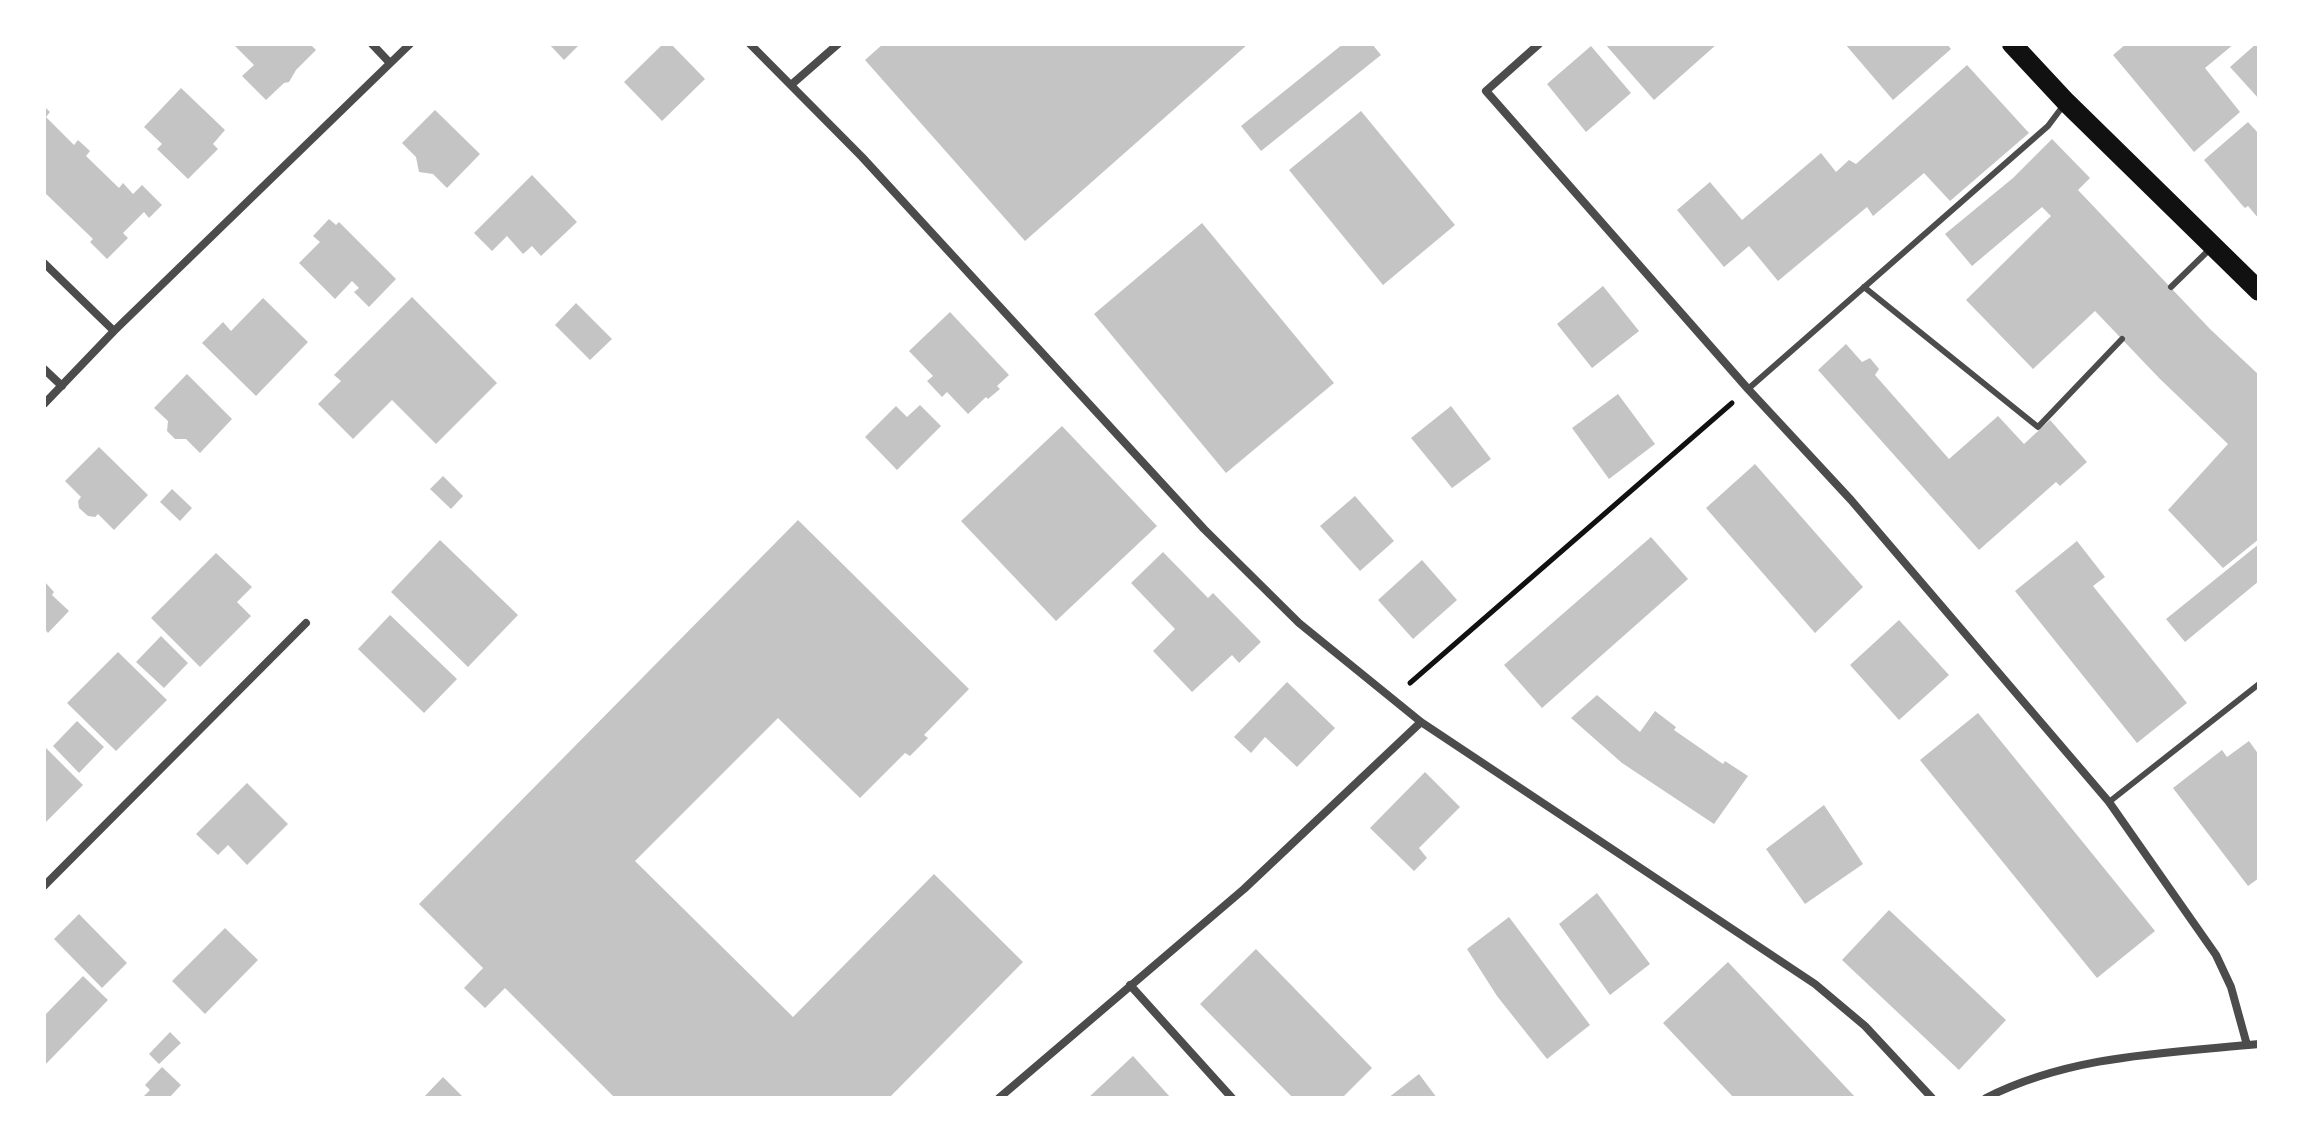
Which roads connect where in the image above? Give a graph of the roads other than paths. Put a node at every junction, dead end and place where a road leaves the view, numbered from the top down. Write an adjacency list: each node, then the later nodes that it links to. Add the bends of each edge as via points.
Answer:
1 (372, 44): 7 (street)
2 (410, 44): 7 (street)
3 (750, 44): 8 (street)
4 (838, 44): 8 (street)
5 (1539, 44): 19 (street, via 1486,91)
6 (2012, 44): 9 (main road)
7 (389, 62): 15 (street)
8 (791, 85): 23 (street, via 1204,529 1299,623)
9 (2066, 102): 10 (main road); 12 (lane, via 2048,126)
10 (2213, 245): 13 (lane); 14 (main road)
11 (44, 263): 15 (street)
12 (1864, 287): 16 (lane, via 2038,427); 19 (lane)
13 (2171, 287)
14 (2259, 291)
15 (114, 331): 18 (street)
16 (2122, 339)
17 (44, 369): 18 (street)
18 (62, 386): 20 (street)
19 (1748, 389): 24 (street, via 1851,500)
20 (44, 404)
21 (306, 623): 25 (street)
22 (2259, 684): 24 (lane)
23 (1421, 722): 26 (street, via 1244,889); 31 (street, via 1815,984 1865,1026)
24 (2109, 802): 28 (street, via 2216,955)
25 (44, 886)
26 (1130, 985): 29 (street); 30 (street)
27 (2259, 1044): 28 (street)
28 (2247, 1045): 32 (street, via 2082,1065)
29 (999, 1098)
30 (1232, 1098)
31 (1932, 1098)
32 (1986, 1098)

